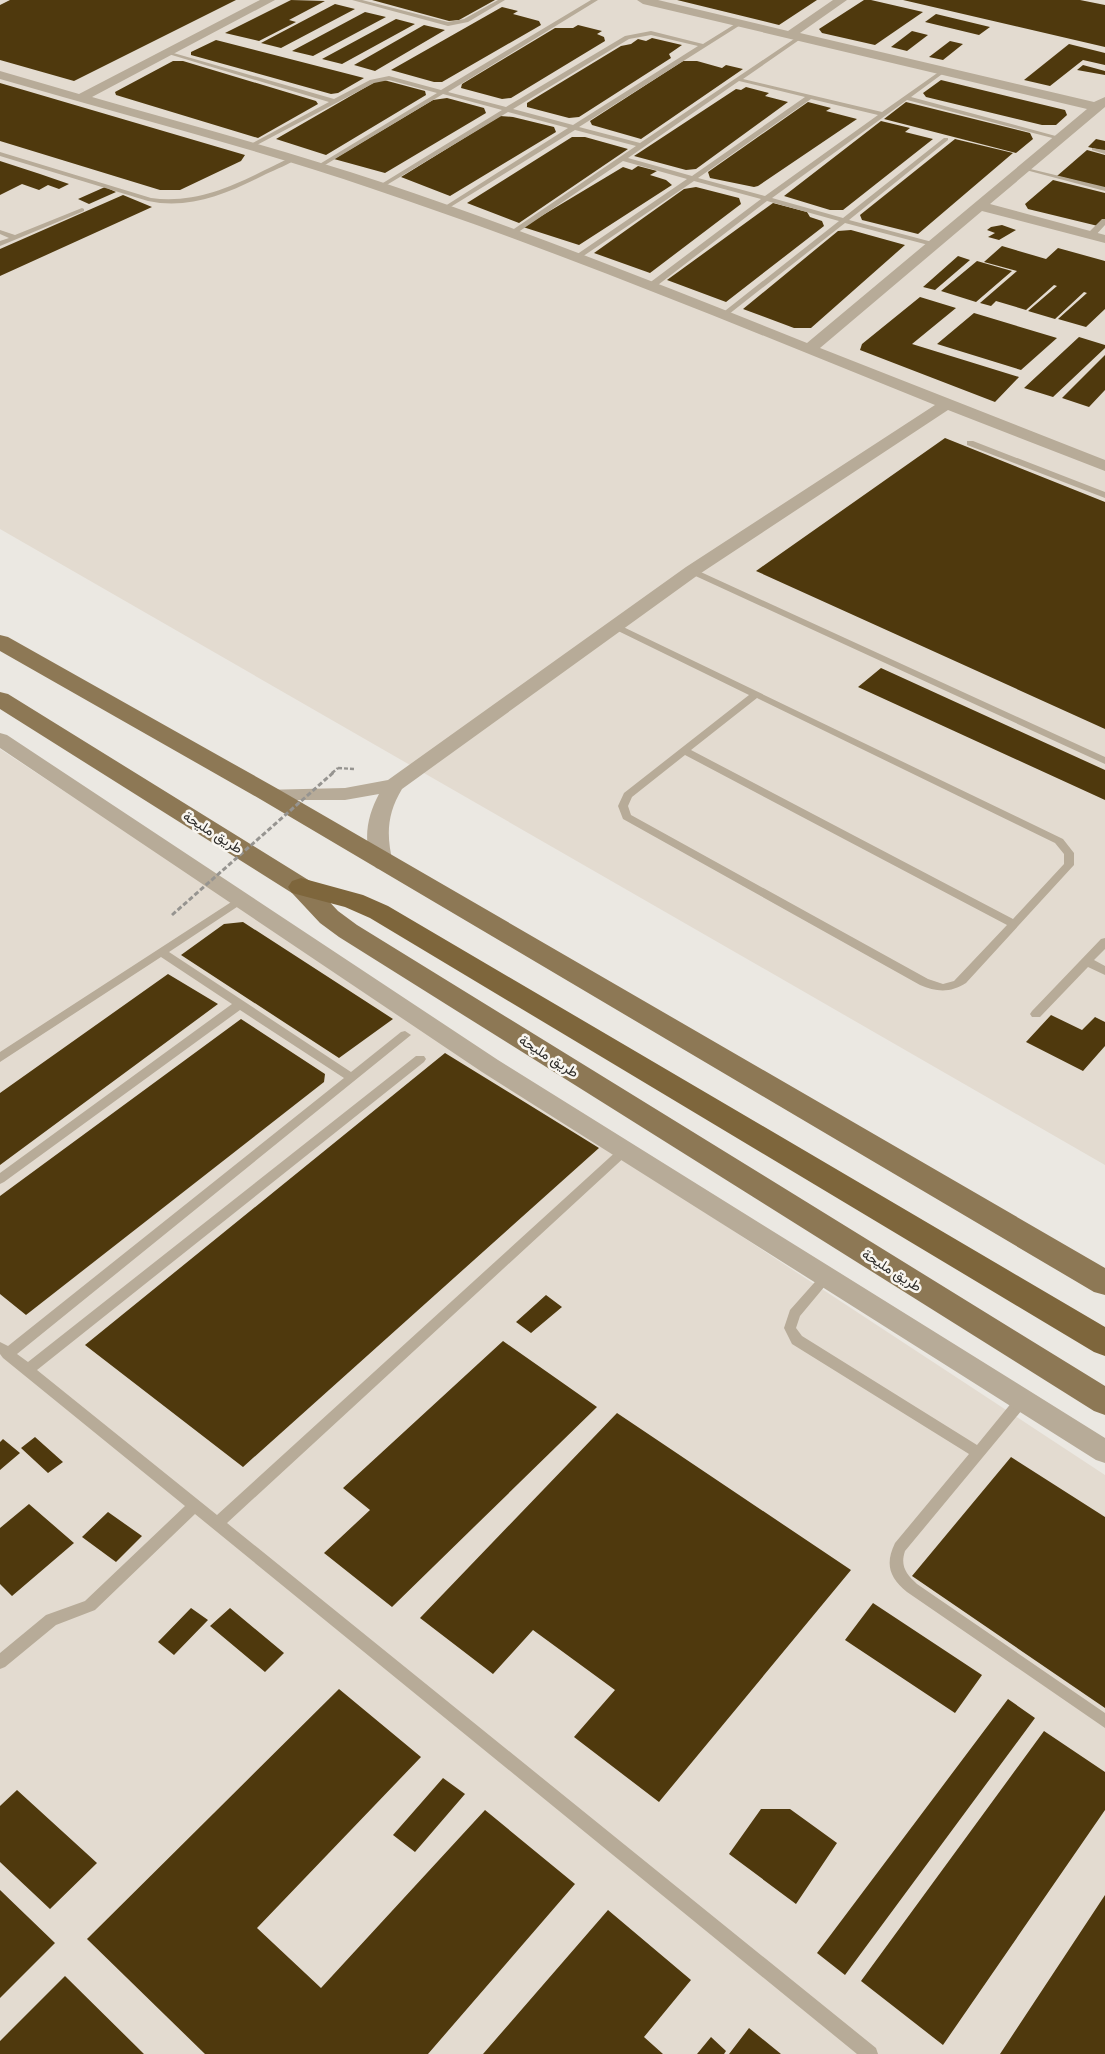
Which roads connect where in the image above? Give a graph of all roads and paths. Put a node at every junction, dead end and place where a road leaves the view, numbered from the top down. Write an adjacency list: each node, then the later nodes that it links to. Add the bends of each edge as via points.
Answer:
1 (270, 0): 10 (street)
2 (355, 0): 3 (lane, via 455,24)
3 (502, 0)
4 (595, 0): 14 (lane)
5 (643, 0): 7 (street)
6 (841, 0): 8 (street)
7 (740, 23): 8 (street); 9 (lane)
8 (795, 36): 11 (street); 13 (lane)
9 (704, 46): 20 (lane, via 659,34 633,35); 22 (lane)
10 (168, 53): 16 (street); 18 (lane)
11 (943, 71): 17 (lane); 19 (street)
12 (0, 75): 16 (street)
13 (741, 80): 15 (lane); 26 (lane)
14 (444, 91): 18 (lane, via 395,78 382,78); 20 (lane); 32 (lane)
15 (810, 97): 21 (lane); 34 (lane)
16 (82, 98): 25 (street)
17 (905, 98): 21 (lane); 23 (lane)
18 (334, 101): 25 (lane)
19 (1101, 103): 23 (street)
20 (509, 109): 22 (lane); 35 (lane)
21 (881, 114): 37 (lane)
22 (576, 127): 26 (lane); 39 (lane)
23 (1060, 138): 33 (street)
24 (946, 139): 41 (lane)
25 (251, 146): 30 (street)
26 (643, 146): 31 (lane)
27 (1094, 149): 28 (lane)
28 (1105, 152)
29 (0, 154): 30 (lane, via 150,200 175,203 203,199)
30 (294, 158): 32 (street)
31 (623, 159): 34 (lane); 44 (lane)
32 (320, 166): 35 (street)
33 (1024, 168): 36 (lane); 38 (street)
34 (692, 179): 37 (lane); 50 (lane)
35 (380, 186): 39 (street)
36 (1105, 189)
37 (766, 199): 41 (lane); 51 (lane)
38 (980, 206): 45 (street); 49 (street)
39 (444, 209): 44 (street)
40 (82, 210): 46 (lane)
41 (846, 221): 49 (lane); 52 (lane)
42 (1105, 221): 45 (lane)
43 (0, 232): 46 (lane)
44 (511, 235): 50 (street)
45 (1091, 235): 47 (street)
46 (16, 238): 48 (lane)
47 (1105, 239)
48 (0, 244)
49 (933, 245): 53 (street)
50 (576, 259): 51 (street)
51 (651, 286): 52 (street)
52 (724, 316): 53 (street)
53 (808, 350): 54 (street)
54 (945, 405): 56 (street); 58 (street)
55 (970, 443): 57 (lane)
56 (1105, 466)
57 (1105, 495)
58 (692, 571): 59 (street); 65 (lane)
59 (615, 626): 61 (lane); 67 (street)
60 (0, 642): 68 (main road)
61 (756, 694): 64 (lane); 73 (lane, via 1066,847 1069,866)
62 (0, 699): 70 (main road, طريق مليحة)
63 (0, 739): 71 (street)
64 (684, 751): 73 (lane); 73 (lane, via 628,795 622,806 627,817 924,982 940,988 957,985)
65 (1105, 761)
66 (338, 768): 72 (path, bridge)
67 (394, 785): 68 (street, via 344,794); 69 (street, via 382,804 377,823 377,843)
68 (268, 794): 69 (main road)
69 (383, 863): 87 (main road)
70 (301, 887): 88 (highway, via 354,901 378,912); 92 (main road, طريق مليحة, via 329,917 348,931)
71 (239, 901): 75 (lane); 84 (street)
72 (172, 915)
73 (1014, 924)
74 (1105, 942): 76 (lane)
75 (161, 952): 78 (lane); 81 (lane)
76 (1086, 961): 77 (lane); 79 (lane)
77 (1105, 971)
78 (240, 1004): 83 (lane); 85 (lane)
79 (1036, 1014)
80 (405, 1035): 83 (lane)
81 (0, 1058)
82 (420, 1059): 90 (lane)
83 (352, 1078): 89 (lane)
84 (624, 1151): 86 (street); 96 (lane)
85 (0, 1179)
86 (826, 1277): 91 (street); 94 (lane, via 794,1314 790,1328 796,1340)
87 (1105, 1283)
88 (1105, 1344)
89 (4, 1351): 90 (lane)
90 (27, 1370): 95 (lane)
91 (1022, 1400): 93 (street); 94 (lane)
92 (1105, 1402)
93 (1105, 1452)
94 (978, 1453): 98 (lane, via 900,1547 895,1557 895,1568 912,1588)
95 (194, 1506): 96 (lane); 97 (lane, via 90,1606 51,1620)
96 (217, 1524): 99 (lane)
97 (0, 1662)
98 (1105, 1721)
99 (870, 2054)

